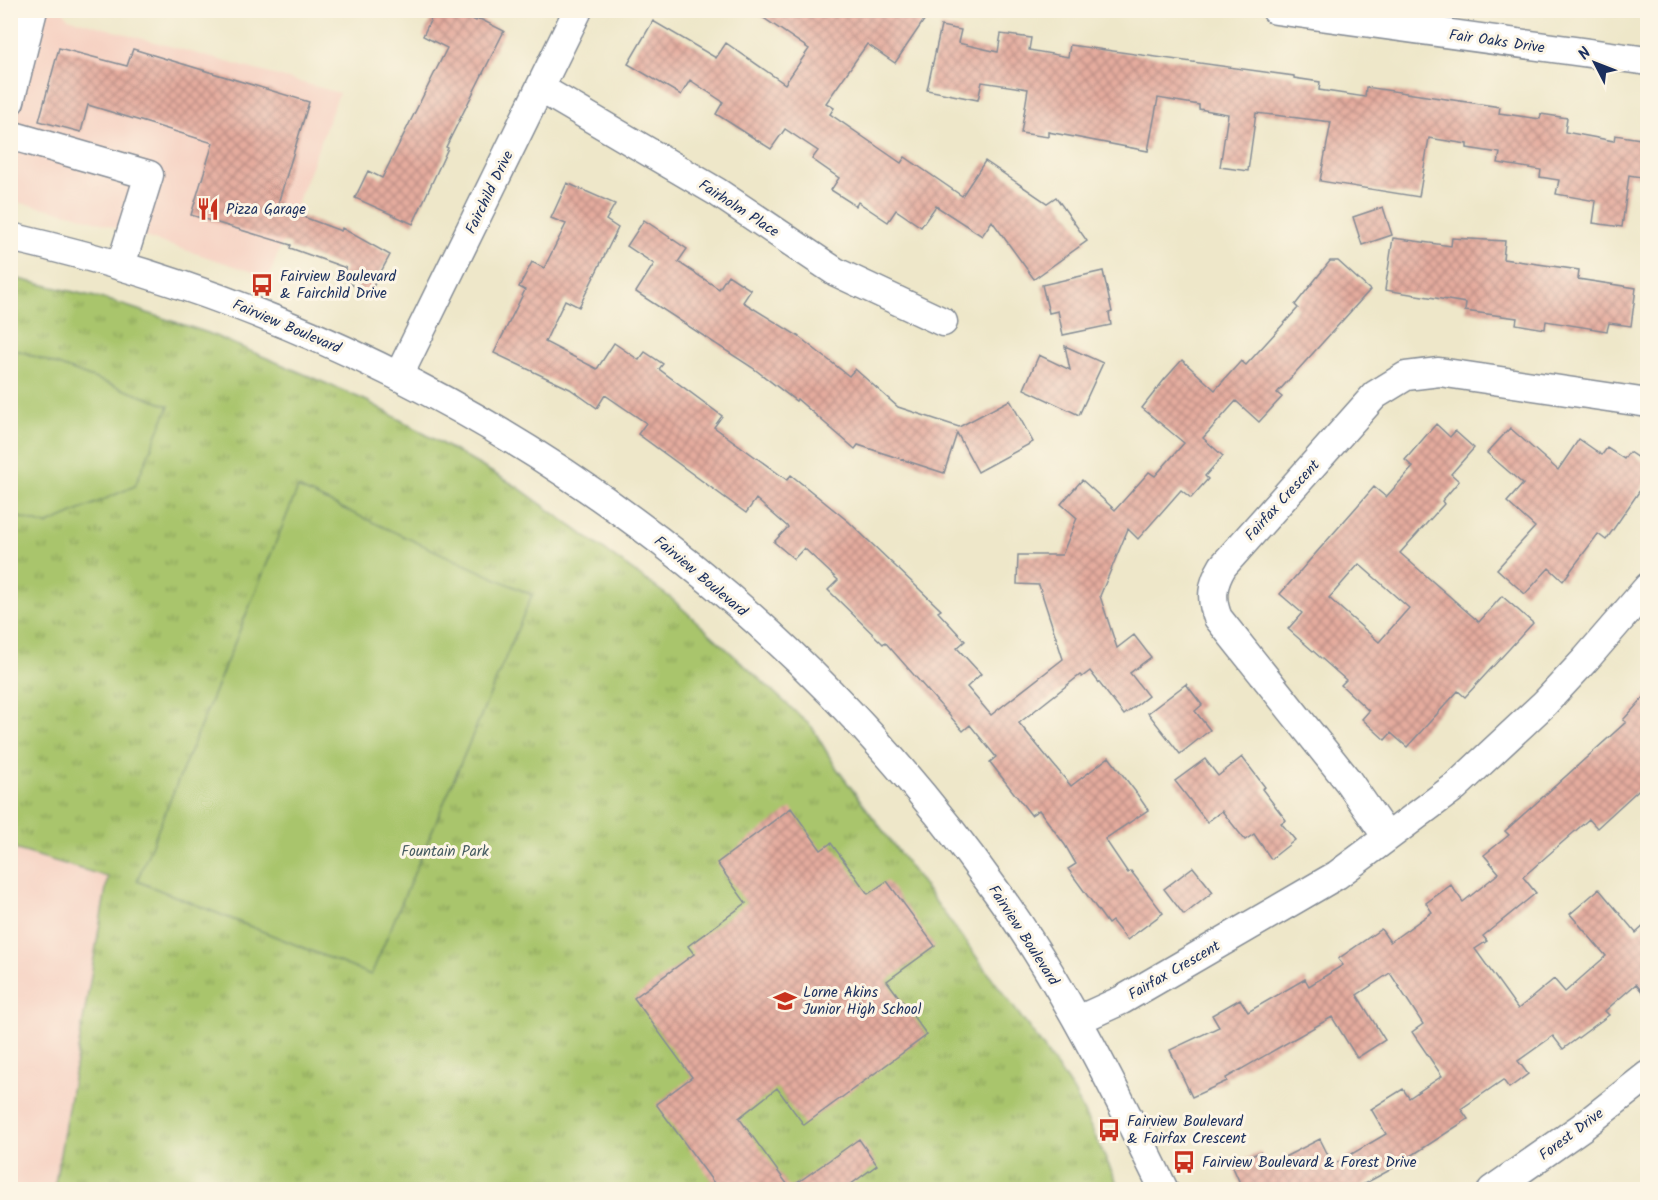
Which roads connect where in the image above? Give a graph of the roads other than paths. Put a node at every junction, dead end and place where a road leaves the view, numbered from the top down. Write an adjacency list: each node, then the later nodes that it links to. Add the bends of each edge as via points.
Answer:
1 (33, 10): 6 (street)
2 (578, 10): 5 (street, Fairchild Drive)
3 (1276, 10): 4 (street, Fair Oaks Drive)
4 (1647, 61)
5 (540, 88): 10 (street, Fairholm Place, via 717,192 836,272); 11 (street, Fairchild Drive)
6 (10, 101)
7 (10, 135): 9 (street, via 149,175)
8 (10, 237): 9 (street, Fairview Boulevard)
9 (121, 265): 11 (street, Fairview Boulevard, via 249,309)
10 (943, 322)
11 (399, 375): 15 (street, Fairview Boulevard, via 520,443 592,490 711,581 778,642 834,696 937,812 998,893)
12 (1647, 403): 14 (street, Fairfax Crescent, via 1439,372 1406,376 1375,395 1217,576 1212,597 1223,627 1348,781)
13 (1647, 587): 14 (street, Fairfax Crescent, via 1586,659 1501,746 1456,786)
14 (1387, 837): 15 (street, Fairfax Crescent, via 1337,874 1122,1000)
15 (1078, 1020): 17 (street, Fairview Boulevard)
16 (1647, 1074): 18 (street, Forest Drive, via 1582,1128)
17 (1164, 1190)
18 (1492, 1190)

